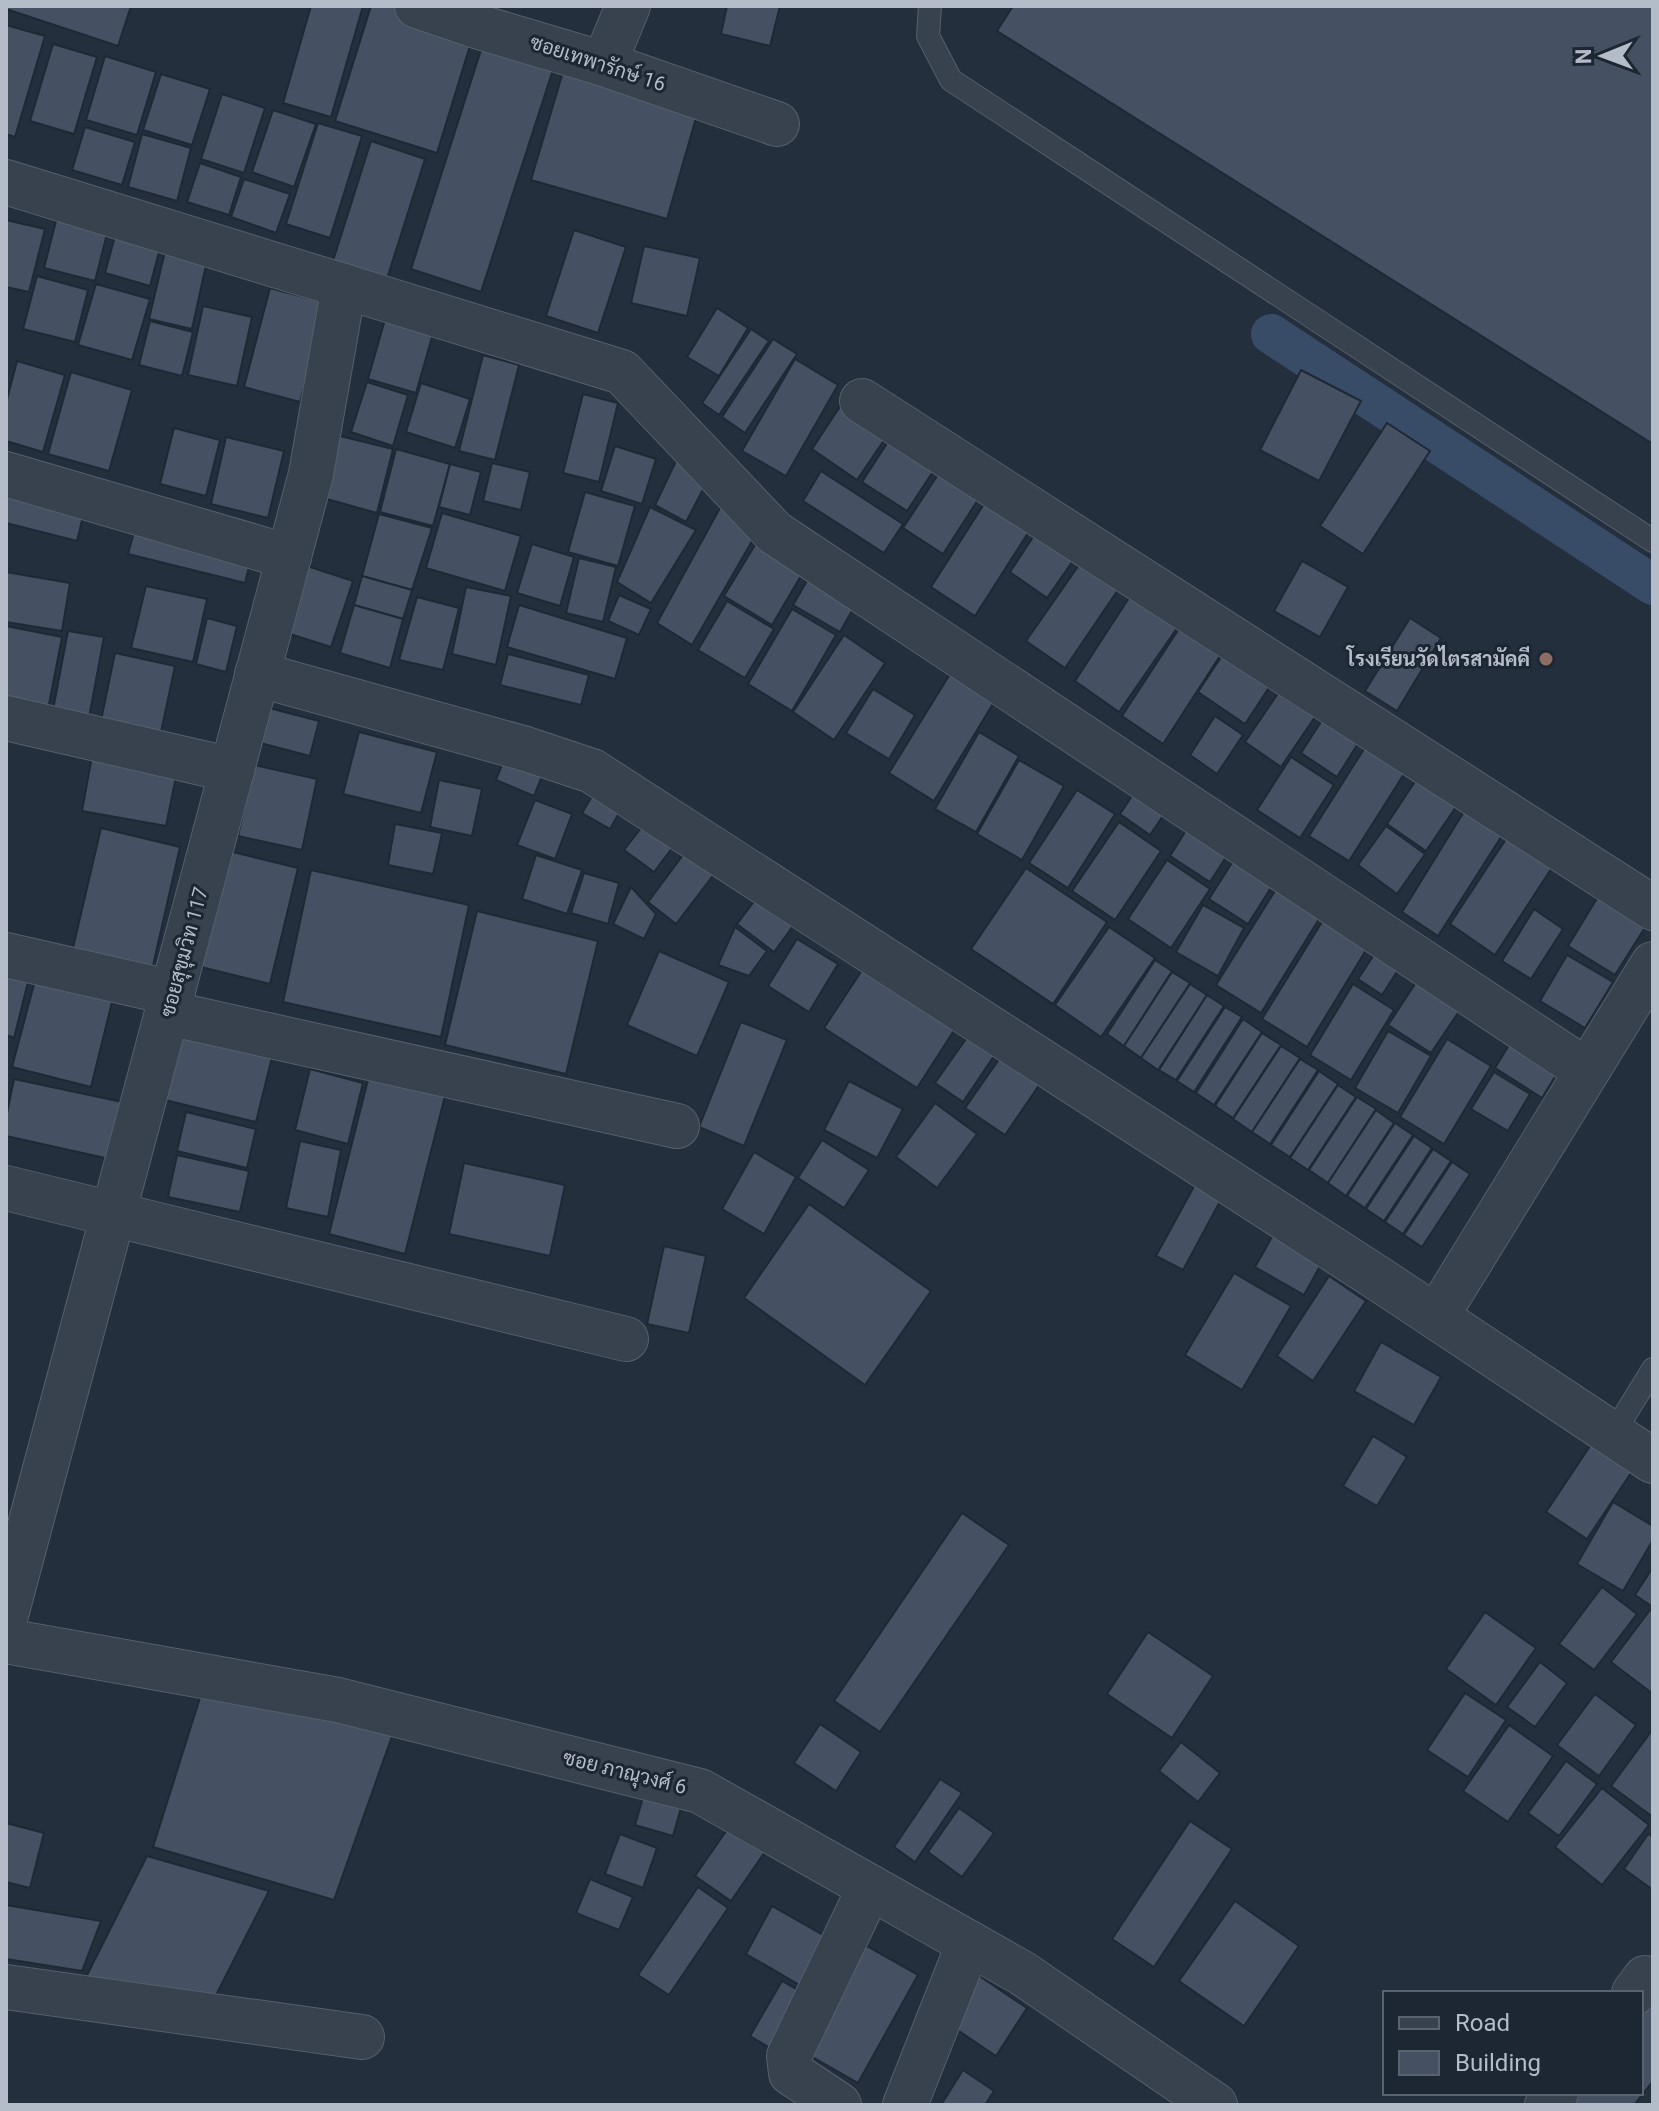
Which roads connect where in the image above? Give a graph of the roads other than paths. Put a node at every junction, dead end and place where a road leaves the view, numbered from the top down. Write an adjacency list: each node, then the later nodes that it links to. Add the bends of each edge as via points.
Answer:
1 (417, 6): 4 (street, ซอยเทพารักษ์ 16)
2 (628, 6): 4 (street)
3 (930, 6): 10 (lane, via 928,36 951,80)
4 (604, 64): 5 (street, ซอยเทพารักษ์ 16)
5 (777, 124)
6 (6, 182): 7 (street)
7 (344, 286): 11 (street, ซอยสุขุมวิท 117, via 311,474); 19 (street, via 622,372 775,533)
8 (862, 401): 15 (street)
9 (6, 474): 11 (street)
10 (1653, 541)
11 (289, 557): 12 (street, ซอยสุขุมวิท 117)
12 (257, 674): 14 (street, ซอยสุขุมวิท 117); 23 (street, via 592,771)
13 (6, 718): 14 (street)
14 (232, 770): 18 (street, ซอยสุขุมวิท 117)
15 (1653, 908)
16 (6, 955): 18 (street)
17 (1653, 964): 19 (street)
18 (170, 1003): 20 (street); 22 (street, ซอยสุขุมวิท 117)
19 (1587, 1071): 23 (street)
20 (677, 1126)
21 (6, 1188): 22 (street)
22 (114, 1215): 24 (street); 28 (street, ซอยสุขุมวิท 117)
23 (1436, 1317): 26 (street)
24 (626, 1339)
25 (1653, 1369): 26 (lane)
26 (1613, 1434): 27 (street)
27 (1653, 1461)
28 (7, 1615): 29 (street, ซอย ภาณุวงศ์ 6, via 700,1791)
29 (870, 1887): 30 (street, ซอย ภาณุวงศ์ 6); 33 (street, via 789,2056 791,2073)
30 (969, 1943): 34 (street); 35 (street, ซอย ภาณุวงศ์ 6, via 1022,1973)
31 (6, 1987): 32 (street)
32 (362, 2037)
33 (839, 2105)
34 (905, 2105)
35 (1215, 2105)

